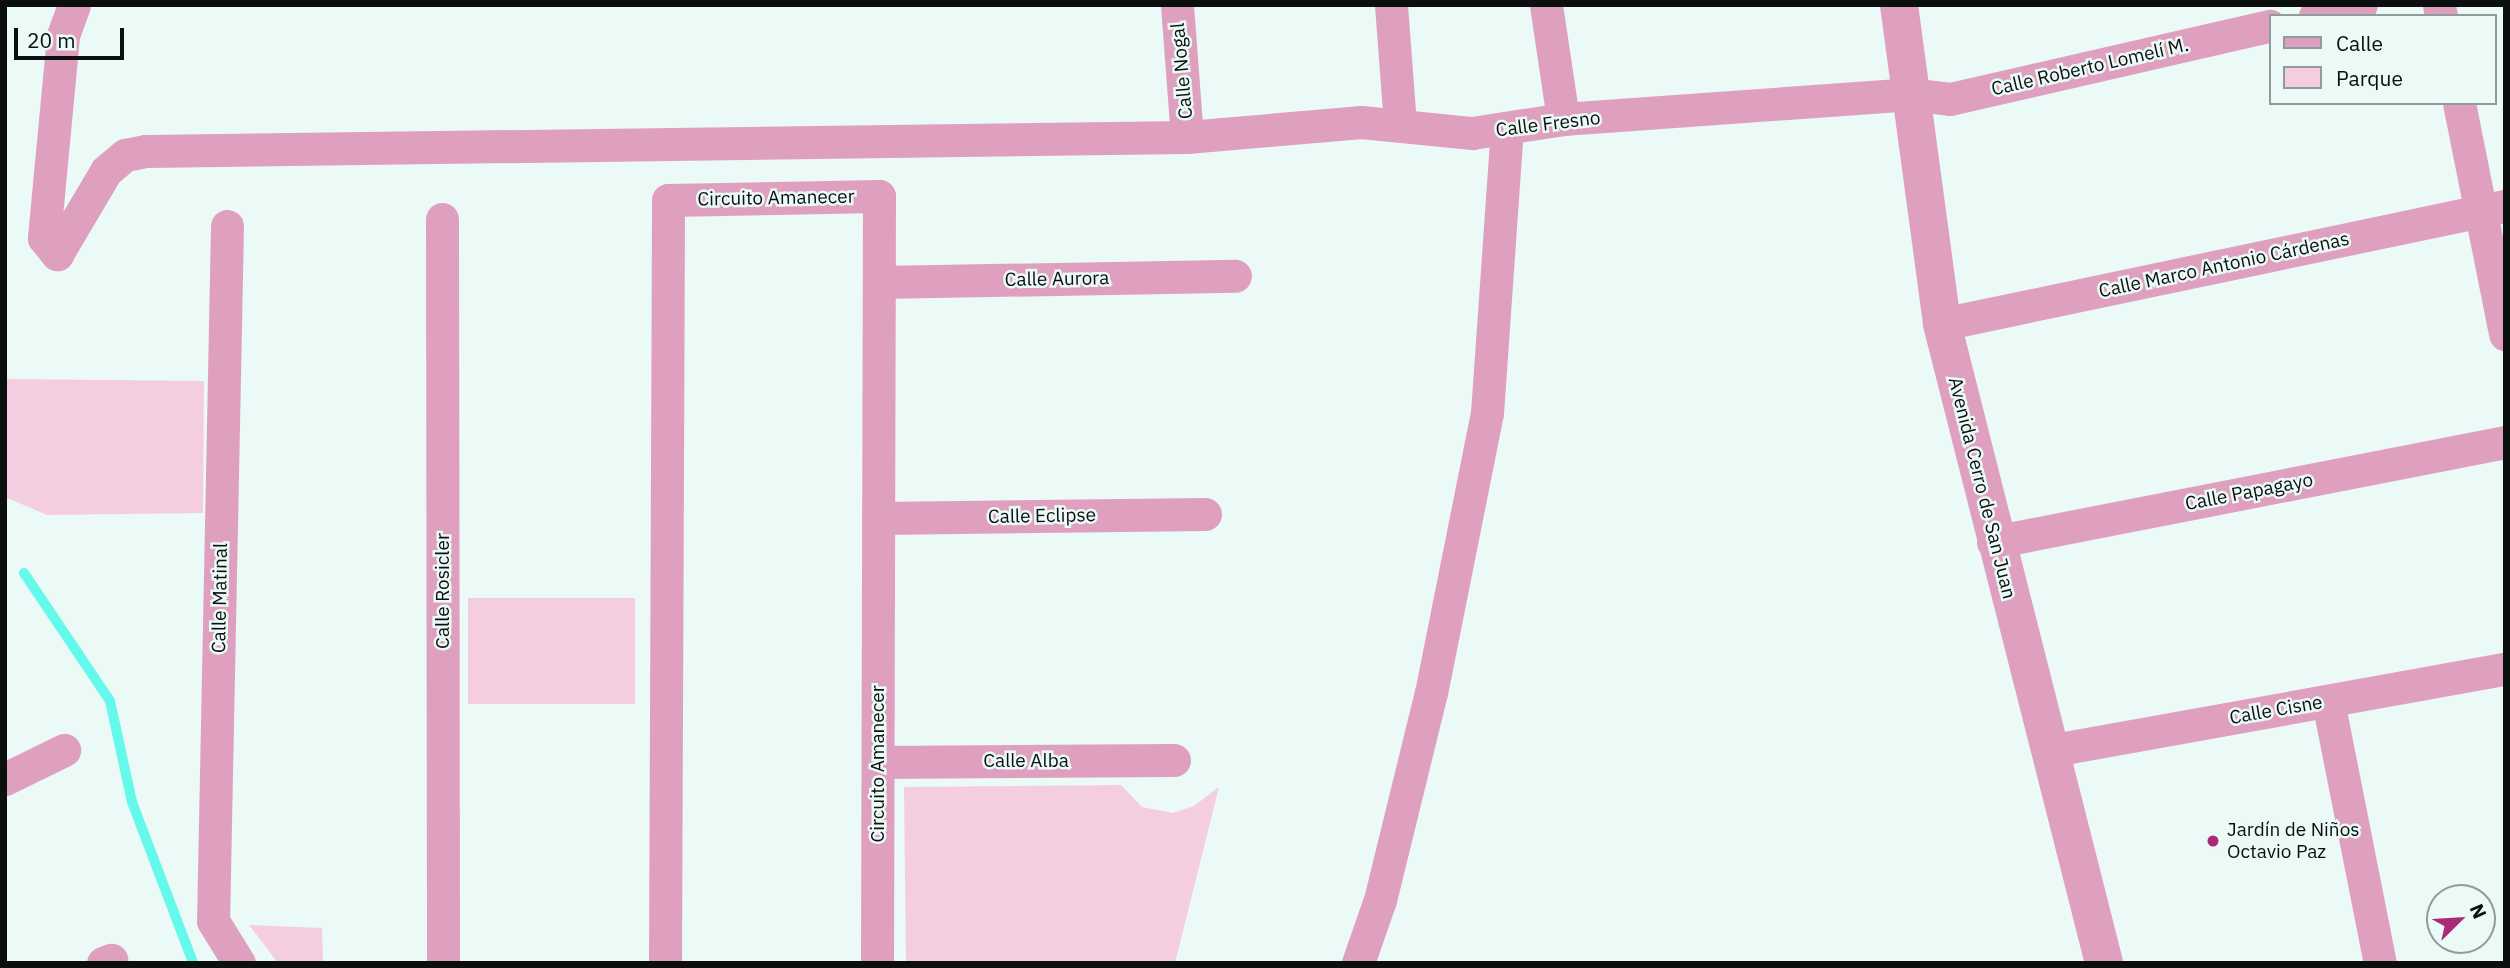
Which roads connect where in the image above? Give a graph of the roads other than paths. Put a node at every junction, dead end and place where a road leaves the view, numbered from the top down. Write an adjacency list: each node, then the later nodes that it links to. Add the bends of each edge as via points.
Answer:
1 (74, 5): 14 (street, Calle Fresno, via 63,36 44,238 57,254 106,171 125,155 146,151)
2 (1177, 5): 14 (street, Calle Nogal)
3 (1391, 5): 12 (street)
4 (1546, 5): 11 (street)
5 (1899, 5): 9 (street, Avenida Cerro de San Juan)
6 (2361, 5): 7 (street)
7 (2323, 14)
8 (2268, 26): 9 (street, Calle Roberto Lomelí M., via 1950,99)
9 (1909, 94): 11 (street, Calle Fresno); 20 (street, Avenida Cerro de San Juan)
10 (2460, 105): 15 (street)
11 (1563, 119): 13 (street, Calle Fresno)
12 (1401, 126): 13 (street, Calle Fresno); 14 (street, Calle Fresno, via 1361,122)
13 (1507, 130): 37 (street, via 1487,412 1431,693 1380,900)
14 (1187, 137)
15 (2493, 208): 20 (street, Calle Marco Antonio Cárdenas); 21 (street)
16 (442, 219): 34 (street, Calle Rosicler)
17 (227, 226): 33 (street, Calle Matinal, via 213,921)
18 (1235, 276): 19 (street, Calle Aurora)
19 (880, 282): 24 (street, Circuito Amanecer); 35 (street, Circuito Amanecer, via 879,196 668,200)
20 (1942, 324): 25 (street, Avenida Cerro de San Juan)
21 (2505, 334)
22 (2505, 442): 25 (street, Calle Papagayo)
23 (1205, 514): 24 (street, Calle Eclipse)
24 (879, 517): 31 (street, Circuito Amanecer)
25 (1993, 542): 29 (street, Avenida Cerro de San Juan)
26 (2505, 669): 27 (street, Calle Cisne)
27 (2328, 701): 29 (street, Calle Cisne); 39 (street)
28 (64, 750): 32 (street)
29 (2048, 751): 38 (street, Avenida Cerro de San Juan)
30 (1174, 760): 31 (street, Calle Alba)
31 (878, 762): 36 (street, Circuito Amanecer)
32 (5, 779)
33 (239, 963)
34 (443, 963)
35 (665, 963)
36 (877, 963)
37 (1358, 963)
38 (2104, 963)
39 (2380, 963)

